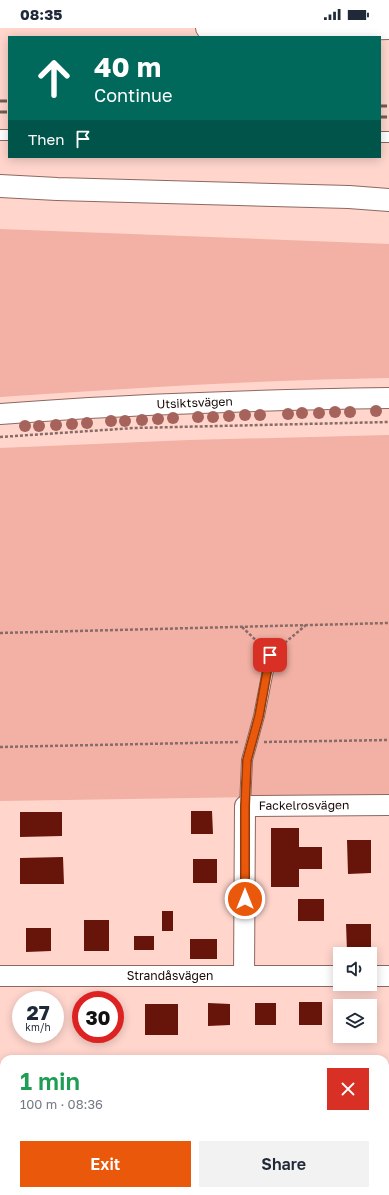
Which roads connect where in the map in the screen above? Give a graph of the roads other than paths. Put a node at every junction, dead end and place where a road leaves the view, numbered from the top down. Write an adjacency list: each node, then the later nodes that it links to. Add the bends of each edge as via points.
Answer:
1 (207, 28): 2 (highway, via 268,31)
2 (389, 28)
3 (0, 186): 4 (highway)
4 (389, 200)
5 (389, 398): 6 (street, Utsiktsvägen, via 275,400)
6 (0, 414)
7 (270, 655): 9 (lane, via 259,716 247,760)
8 (389, 805): 9 (street, Fackelrosvägen)
9 (245, 806): 11 (street, Fackelrosvägen)
10 (0, 976): 11 (street, Strandåsvägen)
11 (244, 976): 12 (street, Strandåsvägen)
12 (333, 976)
13 (377, 976): 14 (street)
14 (389, 976)

